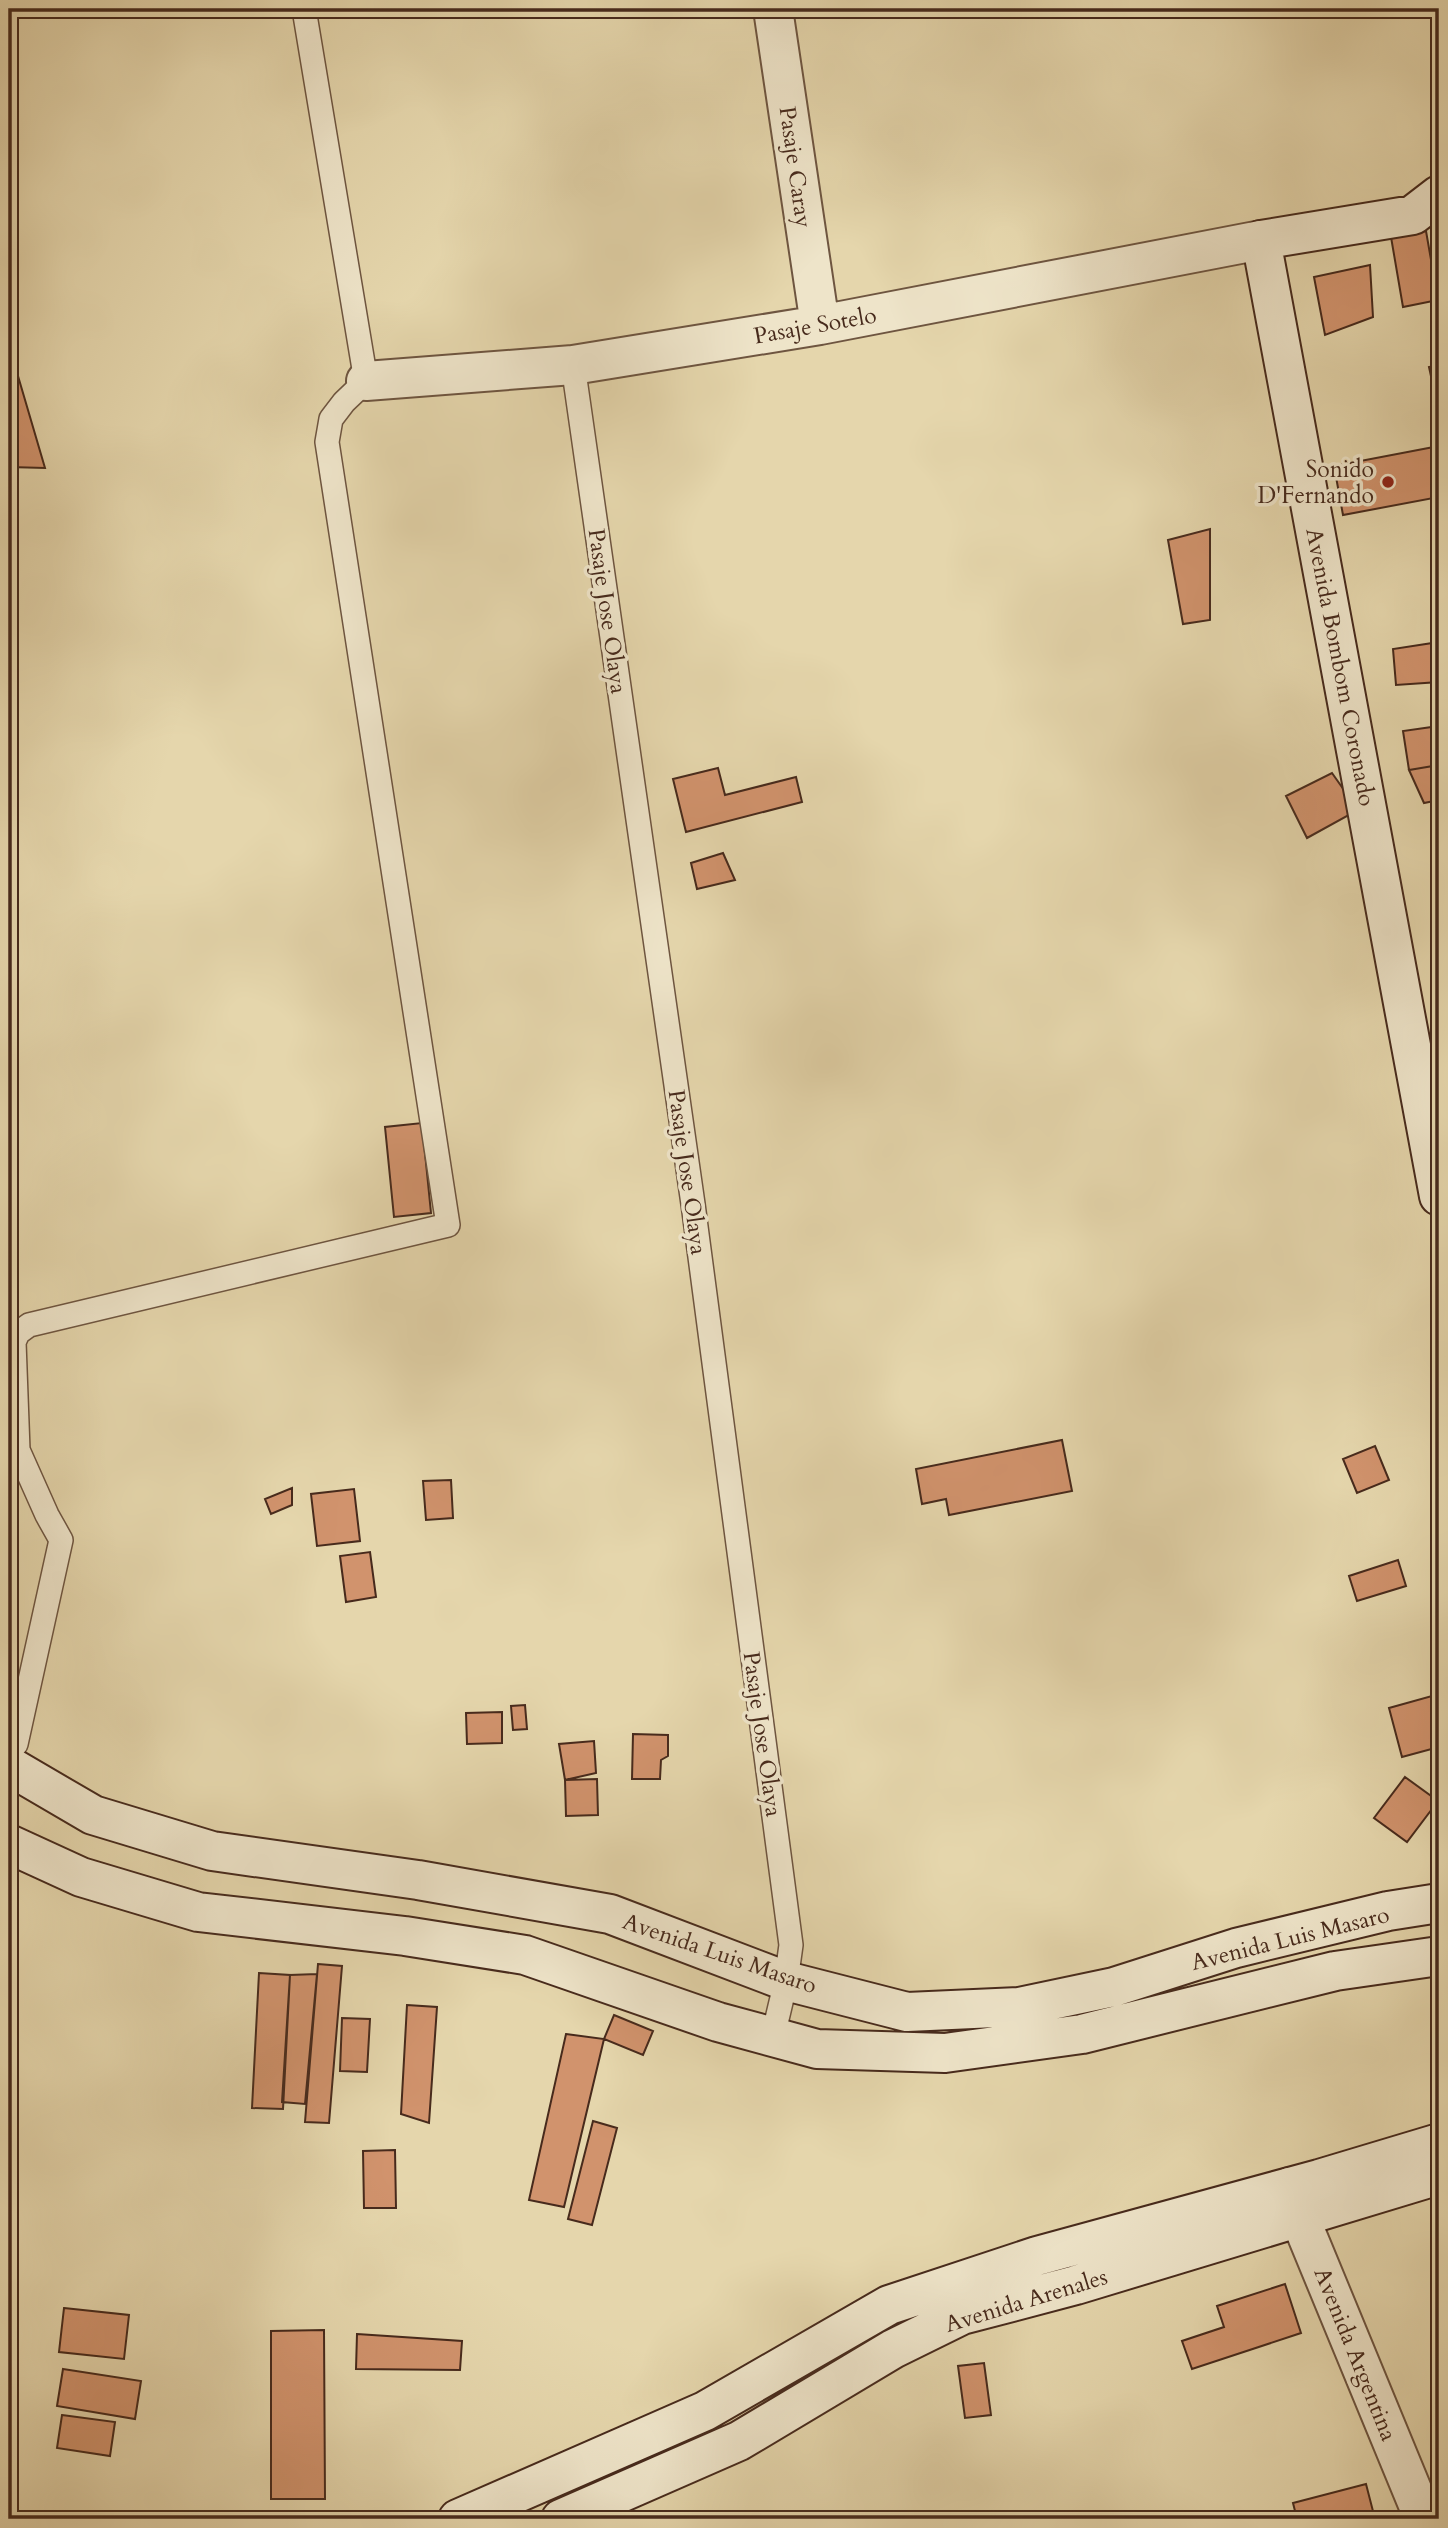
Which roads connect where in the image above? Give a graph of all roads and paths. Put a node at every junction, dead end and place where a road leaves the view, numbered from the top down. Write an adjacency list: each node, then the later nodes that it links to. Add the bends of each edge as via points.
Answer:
1 (304, 9): 7 (lane)
2 (773, 9): 5 (street, Pasaje Caray)
3 (1439, 195): 4 (street, via 1413,215)
4 (1261, 240): 5 (street, Pasaje Sotelo); 8 (street, Avenida Bombom Coronado)
5 (820, 325): 6 (street, Pasaje Sotelo)
6 (573, 365): 7 (street, Pasaje Sotelo); 14 (lane, Pasaje Jose Olaya, via 693,1204 791,1945)
7 (366, 381): 9 (lane, via 331,419 327,442 448,1225 29,1325 18,1333 14,1342 18,1450 61,1540 16,1744)
8 (1439, 1196)
9 (9, 1751)
10 (9, 1766): 14 (street, Avenida Luis Masaro, via 93,1815 212,1851 418,1880 610,1914)
11 (9, 1844): 15 (street, Avenida Luis Masaro, via 81,1877 198,1912 525,1955 718,2022)
12 (1439, 1903): 14 (street, Avenida Luis Masaro, via 1236,1948 1114,1987 1019,2007 907,2012)
13 (1439, 1956): 15 (street, Avenida Luis Masaro, via 1335,1971 1082,2034 945,2053 817,2049)
14 (786, 1981): 15 (lane, Pasaje Jose Olaya)
15 (773, 2036)
16 (1439, 2143): 18 (street)
17 (1439, 2175): 18 (street, Avenida Arenales)
18 (1294, 2201): 19 (street, via 1037,2256 889,2305 705,2411); 20 (street, Avenida Arenales, via 1076,2285 962,2315 893,2349 739,2441); 21 (street, Avenida Argentina)
19 (458, 2519)
20 (561, 2519)
21 (1424, 2519)

